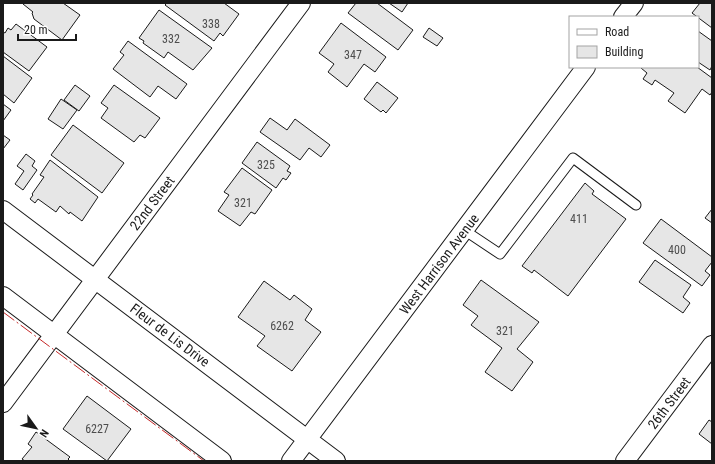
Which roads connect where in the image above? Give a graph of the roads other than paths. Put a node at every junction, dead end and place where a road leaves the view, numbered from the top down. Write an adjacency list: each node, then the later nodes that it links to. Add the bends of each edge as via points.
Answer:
1 (301, 3): 8 (street, 22nd Street)
2 (634, 3): 3 (street)
3 (624, 16)
4 (585, 68): 7 (street, West Harrison Avenue)
5 (636, 205): 7 (lane, via 573,158 500,254)
6 (3, 210): 8 (street, Fleur de Lis Drive)
7 (464, 230): 13 (street, West Harrison Avenue)
8 (96, 279): 10 (street, 22nd Street); 13 (street, Fleur de Lis Drive)
9 (3, 296): 10 (street)
10 (54, 334): 12 (street, 22nd Street); 14 (street)
11 (712, 345): 17 (street, 26th Street)
12 (3, 403)
13 (308, 440): 15 (street, West Harrison Avenue); 16 (street, Fleur de Lis Drive)
14 (222, 461)
15 (291, 461)
16 (336, 461)
17 (625, 461)

